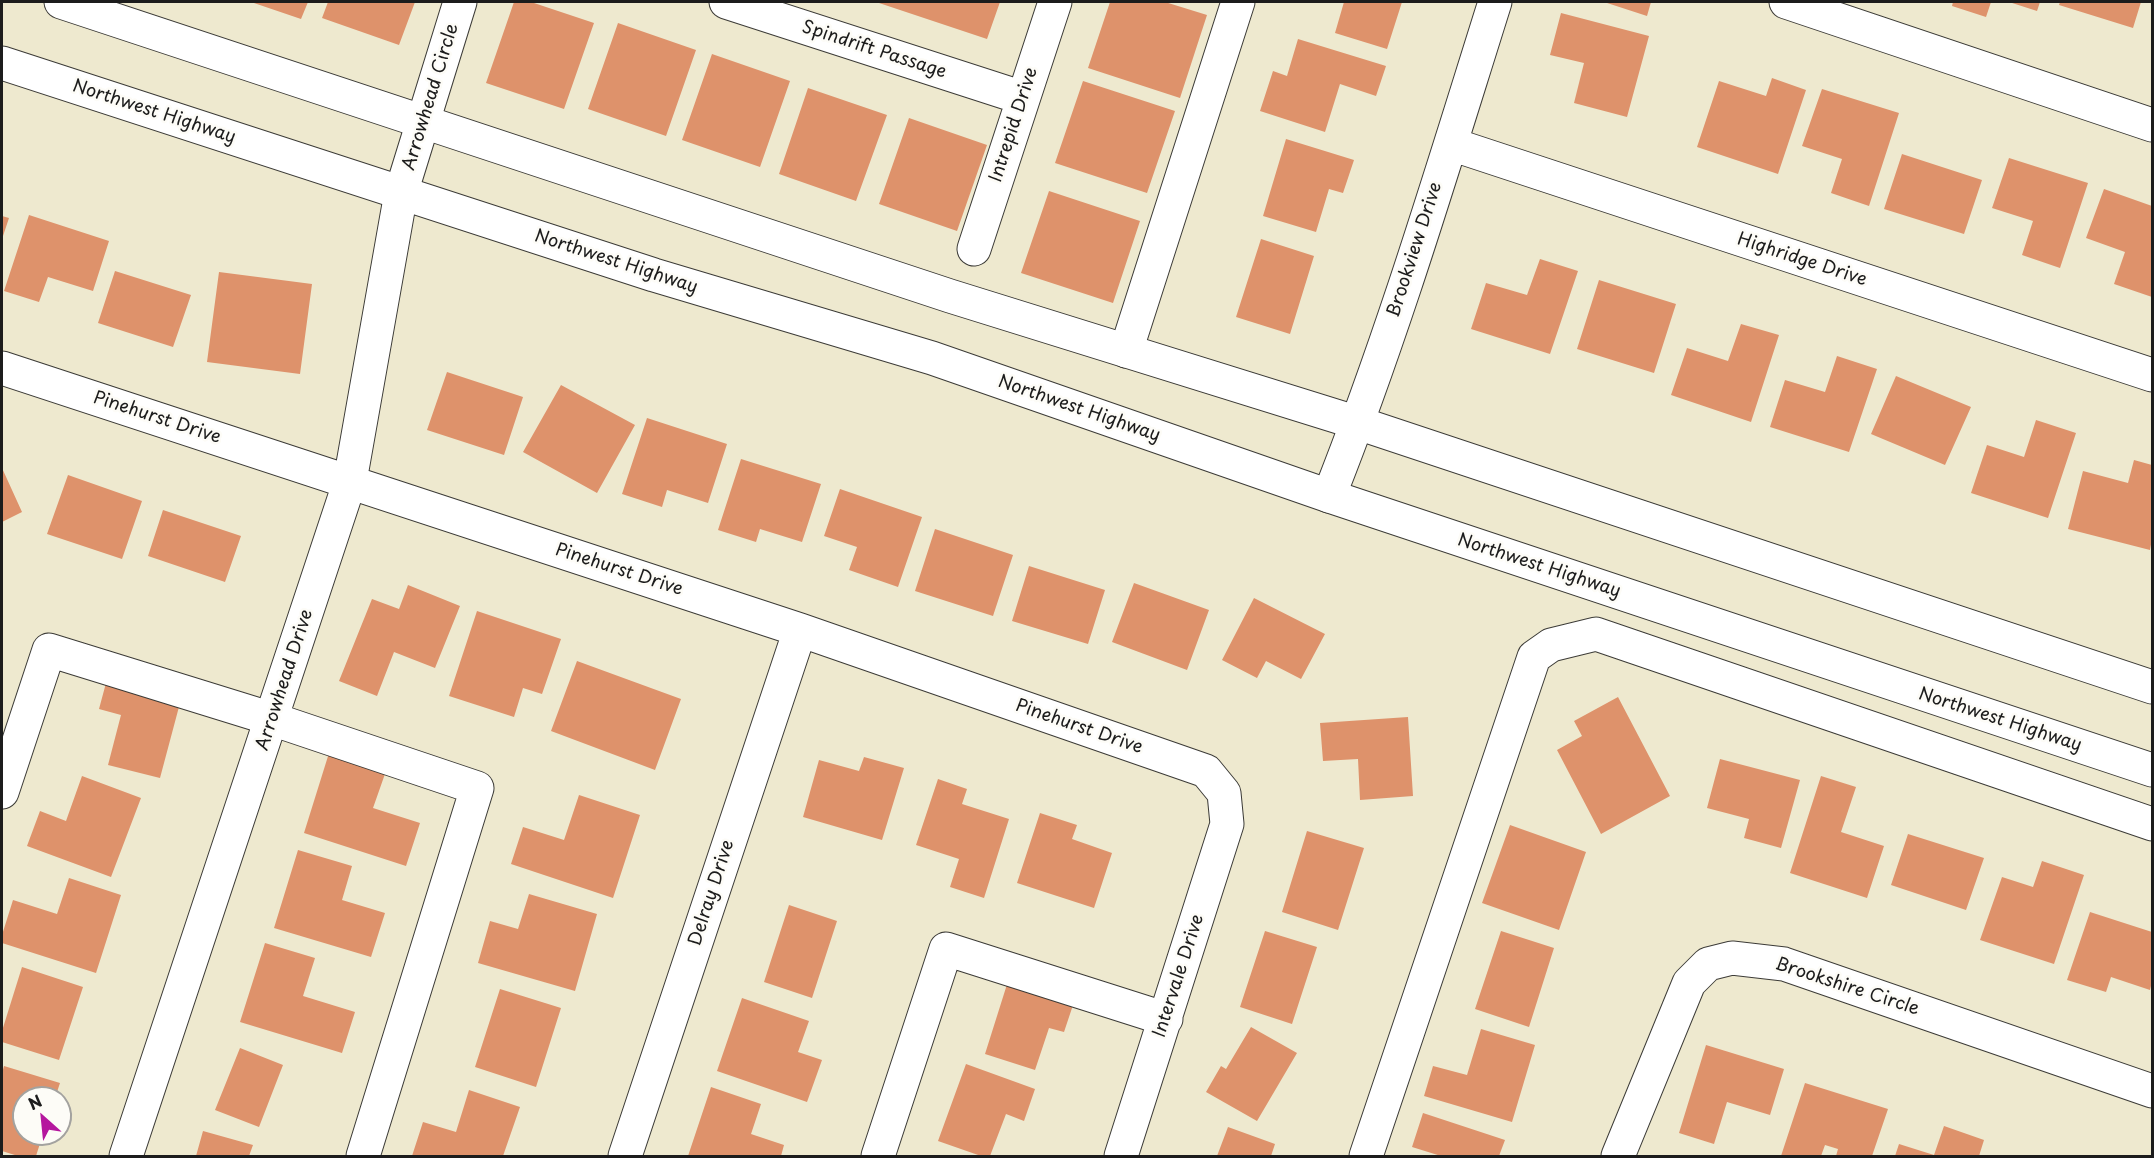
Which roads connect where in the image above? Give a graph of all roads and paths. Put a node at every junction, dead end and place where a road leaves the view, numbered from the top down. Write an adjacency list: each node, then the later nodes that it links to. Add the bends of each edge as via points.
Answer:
1 (61, 2): 10 (street)
2 (460, 2): 10 (street, Arrowhead Circle)
3 (1055, 2): 9 (street, Intrepid Drive)
4 (1238, 2): 15 (street)
5 (1495, 2): 12 (street, Brookview Drive)
6 (1786, 2): 11 (street)
7 (745, 5): 9 (street, Spindrift Passage)
8 (2, 63): 13 (street, Northwest Highway)
9 (1023, 98): 14 (street, Intrepid Drive)
10 (422, 122): 13 (street, Arrowhead Circle); 15 (street)
11 (2152, 125)
12 (1451, 144): 17 (street, Highridge Drive); 18 (street, Brookview Drive)
13 (402, 193): 19 (street, Arrowhead Drive); 20 (street, Northwest Highway, via 654,275 932,358)
14 (974, 249)
15 (1126, 351): 18 (street)
16 (2, 368): 19 (street, Pinehurst Drive)
17 (2152, 375)
18 (1358, 423): 20 (street, Brookview Drive); 22 (street)
19 (350, 482): 21 (street, Pinehurst Drive); 23 (street, Arrowhead Drive)
20 (1329, 496): 24 (street, Northwest Highway)
21 (800, 630): 26 (street, Pinehurst Drive, via 1206,771); 32 (street, Delray Drive)
22 (2152, 687)
23 (272, 719): 25 (street, via 49,650); 30 (street, Arrowhead Drive); 31 (street, via 477,788)
24 (2152, 770)
25 (2, 792)
26 (1224, 793): 28 (street, Intervale Drive, via 1227,824)
27 (2152, 824): 35 (street, via 1596,634 1551,645 1534,657)
28 (1166, 1019): 33 (street, via 946,949); 34 (street, Intervale Drive)
29 (2152, 1091): 36 (street, Brookshire Circle, via 1784,964 1732,958 1708,964 1689,983)
30 (126, 1156)
31 (363, 1156)
32 (625, 1156)
33 (878, 1156)
34 (1121, 1156)
35 (1366, 1156)
36 (1618, 1156)

